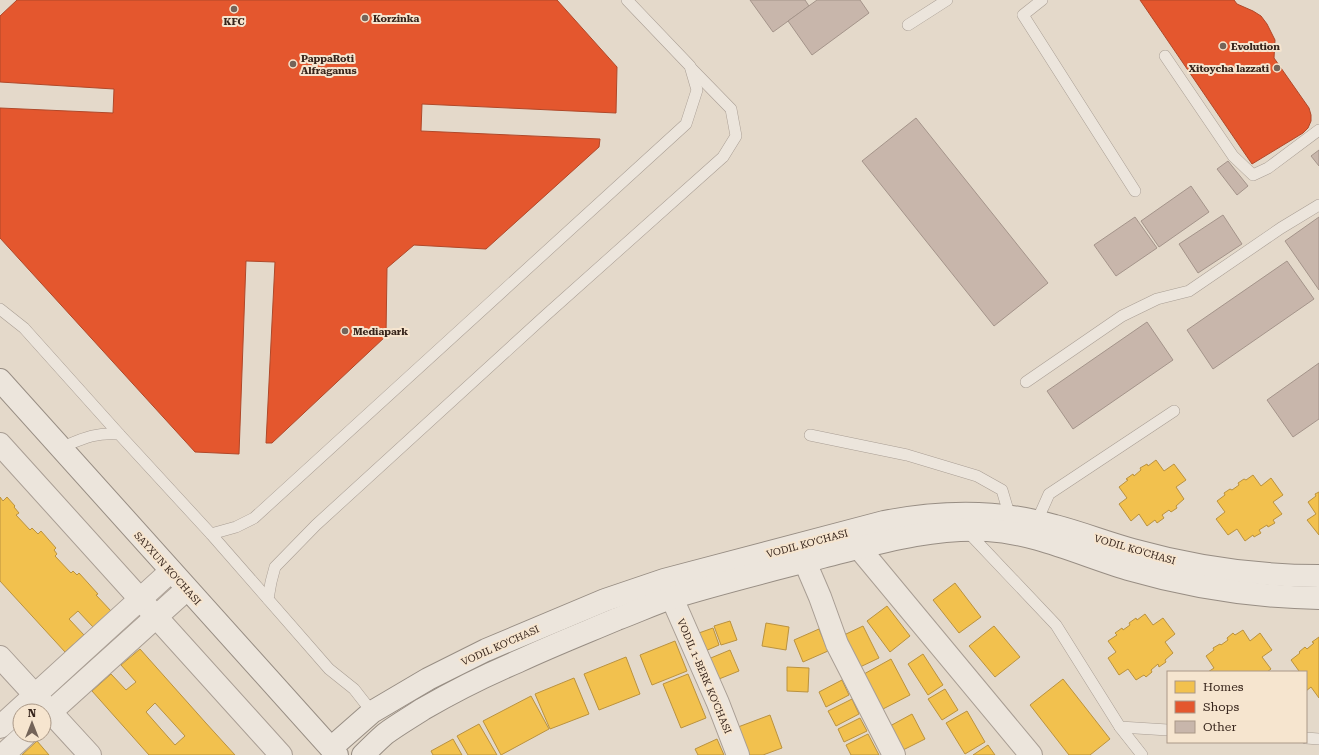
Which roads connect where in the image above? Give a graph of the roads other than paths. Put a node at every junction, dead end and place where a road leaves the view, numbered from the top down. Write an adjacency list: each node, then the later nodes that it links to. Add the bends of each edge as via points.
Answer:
1 (627, 0): 6 (lane)
2 (947, 0): 4 (lane)
3 (1042, 0): 8 (lane, via 1023,15)
4 (908, 25)
5 (1165, 56): 7 (lane, via 1233,156 1253,175 1268,168)
6 (690, 66): 21 (lane, via 697,90 686,124 254,518 236,527); 30 (lane, via 731,109 736,136 723,157 316,525 276,567)
7 (1319, 130)
8 (1135, 191)
9 (1319, 205): 12 (lane, via 1189,291 1157,299 1122,316)
10 (0, 309): 14 (lane, via 24,328)
11 (0, 380): 17 (street, SAYXUN KO'CHASI)
12 (1026, 382)
13 (1174, 411): 19 (lane, via 1049,494)
14 (119, 434): 17 (lane, via 104,433); 21 (lane)
15 (810, 435): 18 (lane, via 906,455 977,476 1002,490)
16 (0, 444): 29 (street)
17 (60, 448): 24 (street, SAYXUN KO'CHASI)
18 (1010, 517): 19 (street, VODIL KO'CHASI); 36 (street, VODIL KO'CHASI, via 956,514 902,519 664,580 604,600 486,650 428,679)
19 (1037, 521): 25 (street, VODIL KO'CHASI, via 1185,563 1250,572)
20 (966, 530): 22 (street, VODIL KO'CHASI, via 923,534); 28 (street, VODIL KO'CHASI, via 1029,536 1128,569 1201,586 1267,596); 39 (lane, via 1056,625)
21 (211, 534): 30 (lane)
22 (859, 548): 23 (street, VODIL KO'CHASI); 51 (street, VODIL KO'CHASI)
23 (805, 562): 27 (street, VODIL KO'CHASI); 50 (street, via 836,644)
24 (171, 571): 26 (street, SAYXUN KO'CHASI); 29 (street)
25 (1319, 576)
26 (187, 589): 31 (street); 44 (street, SAYXUN KO'CHASI)
27 (672, 598): 48 (street, VODIL KO'CHASI, via 546,648 461,688 386,733); 49 (street, VODIL 1-BERK KO'CHASI)
28 (1319, 598)
29 (140, 599): 31 (street); 33 (street)
30 (268, 600): 36 (lane, via 329,669 354,689)
31 (156, 617): 35 (street); 47 (street)
32 (0, 657): 33 (street)
33 (35, 695): 34 (street); 38 (street)
34 (40, 703)
35 (52, 711)
36 (372, 712): 44 (street, VODIL KO'CHASI)
37 (52, 720): 46 (street)
38 (0, 727)
39 (1120, 727): 40 (lane); 52 (lane)
40 (1167, 730)
41 (1307, 738): 42 (lane)
42 (1319, 739)
43 (16, 743): 45 (street)
44 (334, 751)
45 (3, 755)
46 (90, 755)
47 (281, 755)
48 (363, 755)
49 (738, 755)
50 (894, 755)
51 (1031, 755)
52 (1142, 755)

